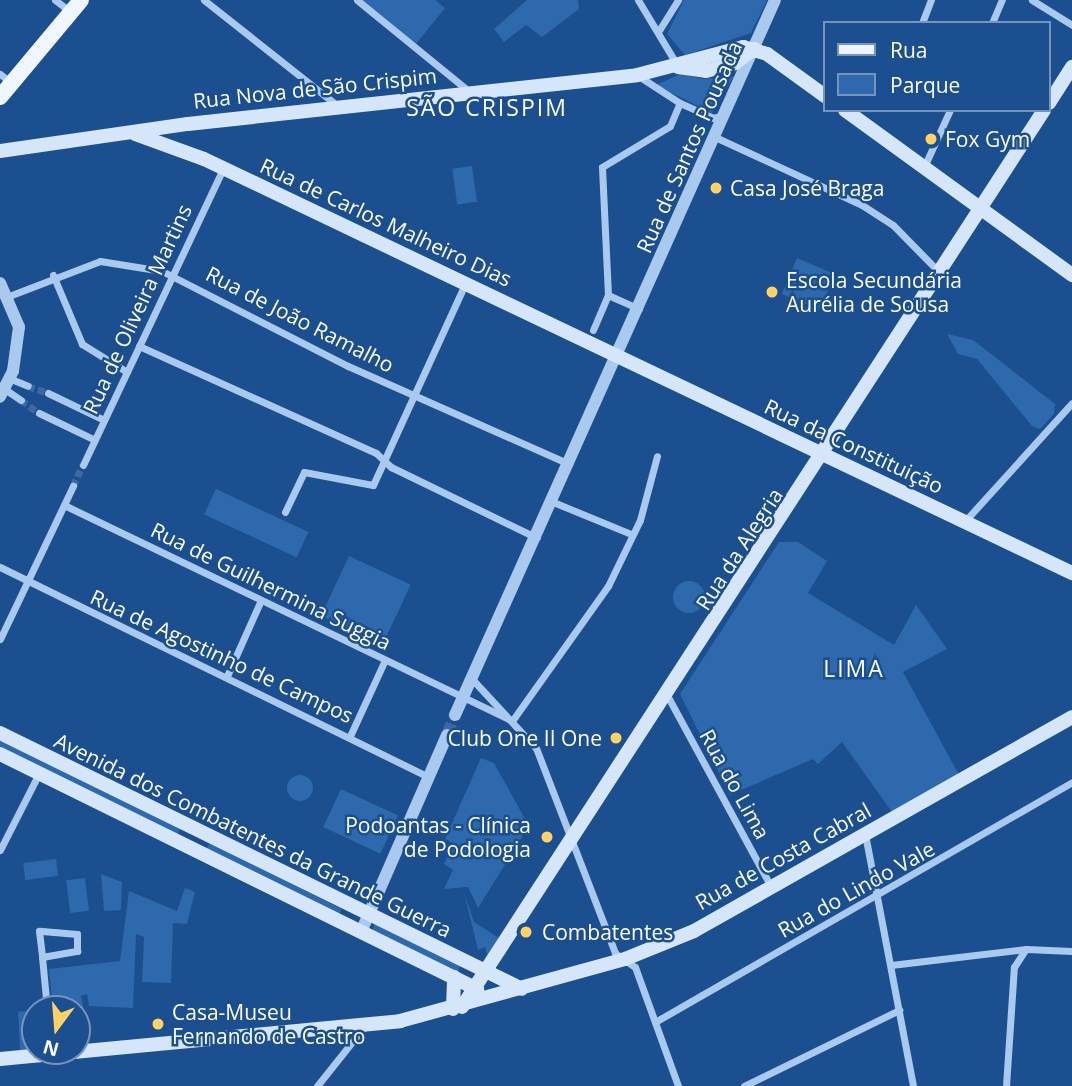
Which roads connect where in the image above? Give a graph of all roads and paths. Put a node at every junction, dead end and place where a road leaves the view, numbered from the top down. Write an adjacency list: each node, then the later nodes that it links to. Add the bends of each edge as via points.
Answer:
1 (55, 0): 10 (street)
2 (204, 0): 25 (street)
3 (357, 0): 20 (street)
4 (638, 0): 14 (street)
5 (678, 0): 14 (street)
6 (775, 0): 15 (street, Rua de Santos Pousada)
7 (931, 0): 11 (street)
8 (1002, 0): 12 (street)
9 (1032, 0): 13 (street)
10 (76, 6): 19 (main road)
11 (923, 21)
12 (993, 21)
13 (1072, 25)
14 (658, 32): 16 (street)
15 (754, 48): 16 (main road, Rua Nova de São Crispim, via 735,63 706,71); 21 (main road); 29 (street, Rua de Santos Pousada)
16 (678, 66): 18 (main road, Rua Nova de São Crispim)
17 (1072, 67): 23 (main road)
18 (637, 75): 20 (main road, Rua Nova de São Crispim); 24 (street)
19 (6, 79): 22 (main road)
20 (470, 92): 25 (main road, Rua Nova de São Crispim)
21 (824, 95)
22 (0, 97)
23 (1051, 100)
24 (680, 103): 29 (street, via 713,118); 44 (street, via 670,126 602,167)
25 (340, 107): 30 (main road, Rua Nova de São Crispim)
26 (848, 112): 35 (main road)
27 (949, 112): 35 (street)
28 (1043, 112): 37 (main road, Rua da Alegria)
29 (724, 115): 32 (street, Rua de Santos Pousada)
30 (199, 124): 31 (main road, Rua Nova de São Crispim); 34 (main road, via 191,140)
31 (135, 134): 33 (main road, Rua Nova de São Crispim); 34 (main road, Rua de Carlos Malheiro Dias)
32 (715, 137): 38 (street, via 862,205 893,225); 46 (street, Rua de Santos Pousada)
33 (1, 152)
34 (204, 159): 36 (main road, Rua de Carlos Malheiro Dias)
35 (923, 167): 37 (main road)
36 (223, 168): 41 (street, Rua de Oliveira Martins); 43 (main road, Rua de Carlos Malheiro Dias)
37 (981, 209): 38 (main road, Rua da Alegria); 40 (main road)
38 (941, 274): 60 (main road, Rua da Alegria)
39 (53, 275): 41 (street, Rua de João Ramalho, via 109,261); 45 (street, Rua de João Ramalho); 50 (street, via 82,344)
40 (1072, 275)
41 (172, 276): 48 (street, Rua de Oliveira Martins); 54 (street, Rua de João Ramalho)
42 (0, 283): 45 (street)
43 (465, 283): 49 (main road, Rua de Carlos Malheiro Dias); 54 (street)
44 (608, 295): 46 (street); 47 (street)
45 (9, 296): 52 (street, via 19,327)
46 (639, 309): 49 (street, Rua de Santos Pousada)
47 (593, 330)
48 (139, 346): 50 (street, Rua de Oliveira Martins); 62 (street)
49 (618, 356): 60 (main road, Rua da Constituição); 64 (street, Rua de Santos Pousada)
50 (127, 372): 58 (street, Rua de Oliveira Martins)
51 (28, 386): 52 (street)
52 (5, 389): 55 (street)
53 (48, 393): 58 (street)
54 (413, 394): 62 (street); 64 (street, Rua de João Ramalho)
55 (20, 400)
56 (1072, 403): 69 (street)
57 (38, 413): 59 (street)
58 (104, 420): 59 (street, Rua de Oliveira Martins)
59 (95, 440): 63 (street, Rua de Oliveira Martins)
60 (825, 455): 69 (main road, Rua da Constituição); 80 (main road, Rua da Alegria)
61 (657, 456): 70 (street, via 658,470)
62 (384, 458): 68 (street, via 373,485 304,472); 71 (street, via 391,467)
63 (83, 465)
64 (569, 465): 66 (street, Rua de Santos Pousada)
65 (73, 486): 67 (street)
66 (553, 502): 70 (street); 71 (street, Rua de Santos Pousada)
67 (64, 505): 74 (street); 75 (street, Rua de Guilhermina Suggia)
68 (285, 512)
69 (964, 521): 73 (main road, Rua da Constituição)
70 (631, 534): 84 (street, via 608,586)
71 (538, 538): 79 (street, Rua de Santos Pousada)
72 (0, 567): 74 (street, Rua de Agostinho de Campos)
73 (1072, 573)
74 (26, 583): 76 (street); 78 (street, Rua de Agostinho de Campos)
75 (261, 600): 77 (street, Rua de Guilhermina Suggia); 78 (street)
76 (0, 639)
77 (384, 662): 81 (street, Rua de Guilhermina Suggia); 87 (street)
78 (227, 676): 87 (street, Rua de Agostinho de Campos)
79 (472, 679): 81 (street, Rua de Santos Pousada); 84 (street)
80 (668, 697): 95 (main road, Rua da Alegria); 99 (street, Rua do Lima)
81 (462, 700): 82 (street, Rua de Santos Pousada); 84 (street, Rua de Guilhermina Suggia)
82 (455, 715)
83 (1072, 717): 93 (main road, Rua de Costa Cabral)
84 (512, 721): 95 (street, via 536,748)
85 (0, 733): 92 (main road, Avenida dos Combatentes da Grande Guerra)
86 (447, 735): 90 (street)
87 (350, 736): 90 (street, Rua de Agostinho de Campos)
88 (0, 754): 89 (main road, Avenida dos Combatentes da Grande Guerra)
89 (39, 773): 96 (main road, Avenida dos Combatentes da Grande Guerra); 97 (street)
90 (429, 776): 101 (street)
91 (1072, 782): 100 (street, Rua do Lindo Vale)
92 (187, 826): 94 (main road, Avenida dos Combatentes da Grande Guerra); 96 (street)
93 (865, 834): 99 (main road, Rua de Costa Cabral); 100 (street)
94 (206, 836): 98 (street); 101 (main road, Avenida dos Combatentes da Grande Guerra)
95 (573, 842): 106 (street, via 615,953); 108 (main road, Rua da Alegria)
96 (179, 843): 98 (main road, Avenida dos Combatentes da Grande Guerra)
97 (0, 850)
98 (198, 852): 102 (main road, Avenida dos Combatentes da Grande Guerra)
99 (771, 887): 106 (main road, Rua de Costa Cabral)
100 (877, 897): 107 (street); 115 (street, Rua do Lindo Vale)
101 (369, 916): 102 (street); 108 (main road, Avenida dos Combatentes da Grande Guerra)
102 (361, 932): 109 (main road, Avenida dos Combatentes da Grande Guerra)
103 (1026, 949): 104 (street); 107 (street); 126 (street, via 1014,967)
104 (1072, 951)
105 (42, 957): 105 (street, via 77,951 75,931 39,931); 112 (street)
106 (625, 959): 111 (main road, Rua de Costa Cabral); 115 (street, via 635,967)
107 (891, 965): 114 (street)
108 (487, 973): 110 (main road, Rua da Alegria); 111 (main road, Avenida dos Combatentes da Grande Guerra)
109 (454, 977): 110 (main road, Avenida dos Combatentes da Grande Guerra); 113 (main road)
110 (477, 989): 113 (main road, Rua da Alegria)
111 (522, 989): 113 (main road, Rua de Costa Cabral)
112 (46, 995)
113 (457, 1008): 116 (main road, Rua de Costa Cabral)
114 (899, 1010): 124 (street); 125 (street)
115 (655, 1022): 123 (street)
116 (366, 1025): 117 (main road, Rua de Costa Cabral); 119 (street)
117 (338, 1027): 118 (main road, Rua de Costa Cabral); 119 (street)
118 (91, 1049)
119 (340, 1050): 122 (street)
120 (21, 1057): 121 (main road, Rua de Costa Cabral)
121 (0, 1059)
122 (317, 1086)
123 (678, 1086)
124 (744, 1086)
125 (913, 1086)
126 (1006, 1086)

